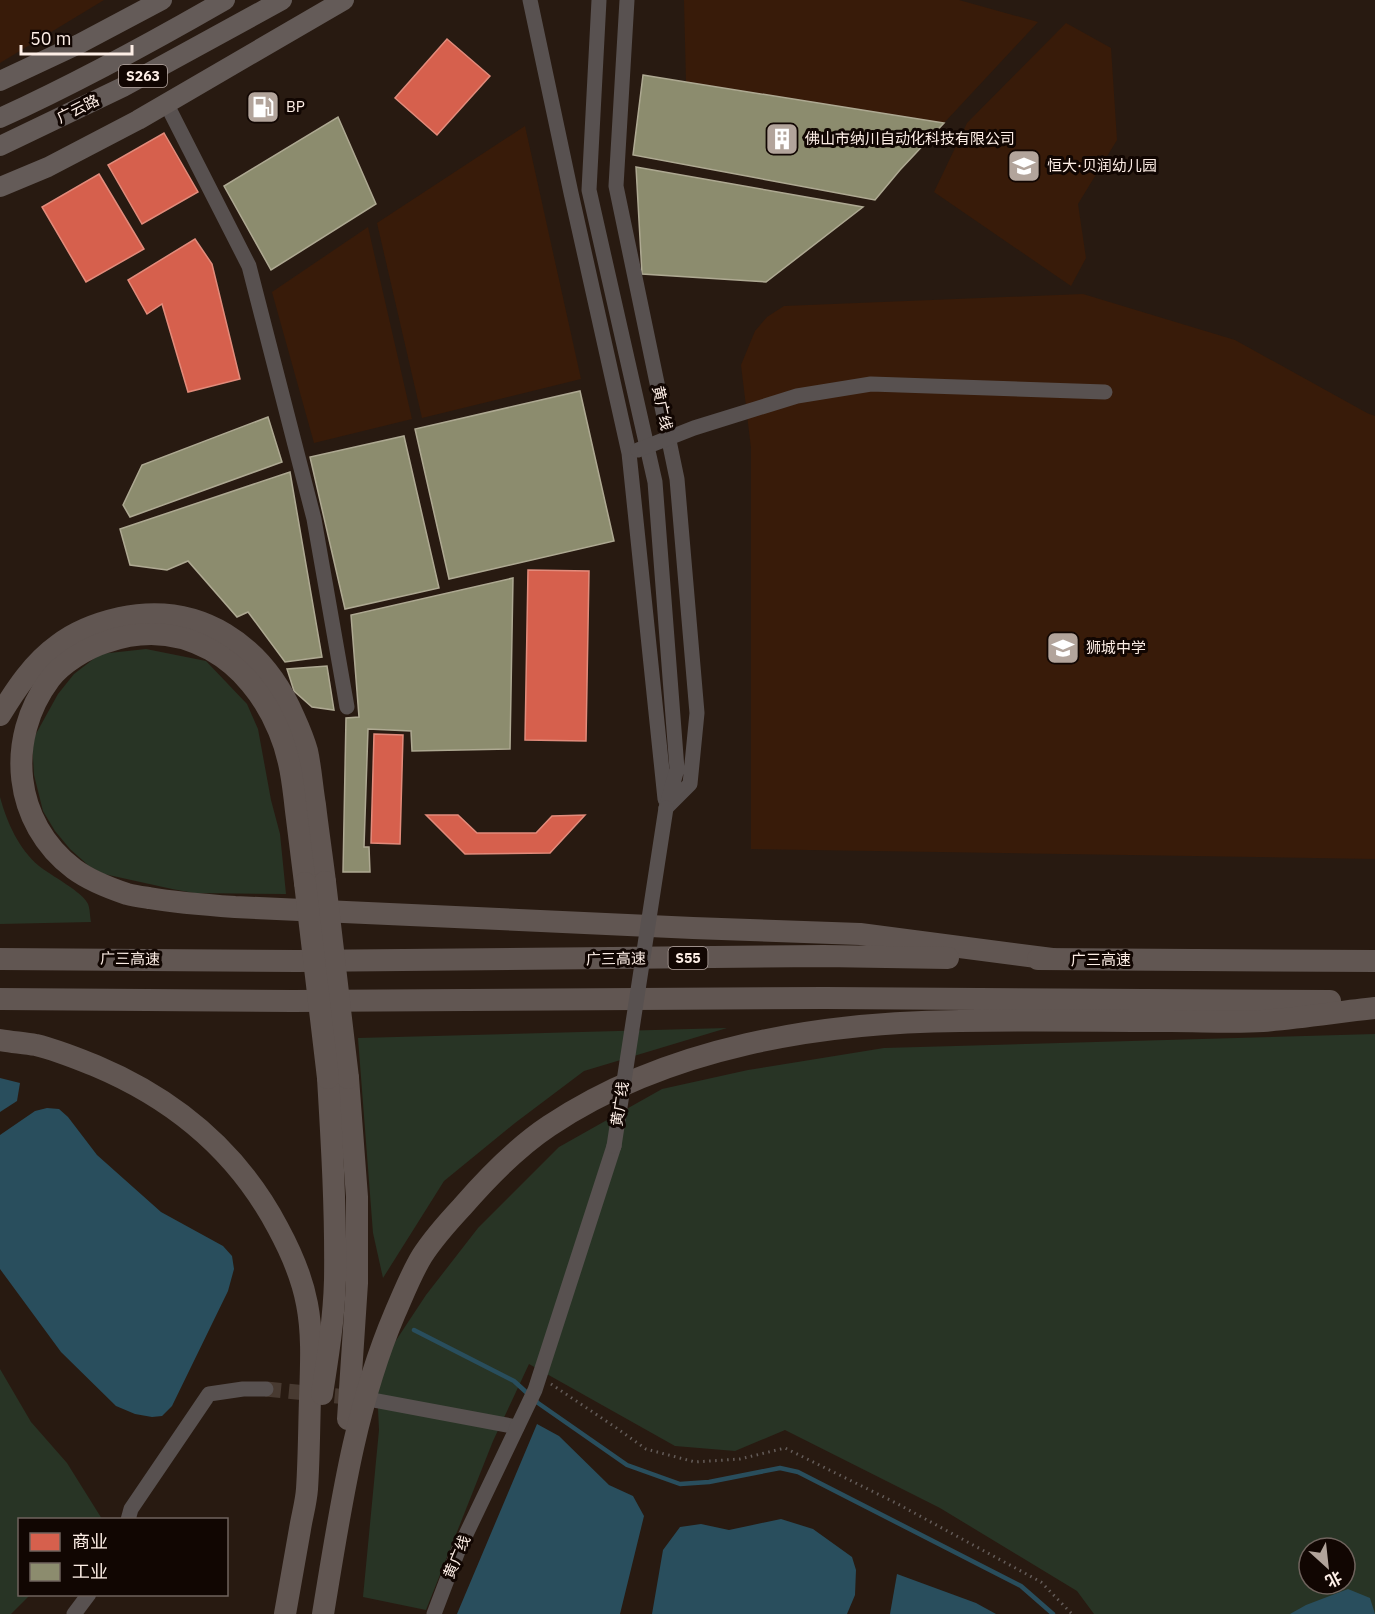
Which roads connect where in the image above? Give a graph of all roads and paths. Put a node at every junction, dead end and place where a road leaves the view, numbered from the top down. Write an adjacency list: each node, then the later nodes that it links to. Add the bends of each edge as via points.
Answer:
1 (162, 0): 8 (main road)
2 (225, 0): 10 (main road, 广云路 / S263, via 67,87)
3 (282, 0): 11 (main road, 广云路 / S263, via 123,87)
4 (344, 0): 9 (main road, S263)
5 (530, 0): 16 (street)
6 (599, 0): 15 (street, 黄广线, via 589,190)
7 (627, 0): 14 (street, 黄广线, via 616,186)
8 (0, 81)
9 (166, 104): 12 (main road, S263, via 48,167); 17 (street, via 249,266 314,519)
10 (0, 118)
11 (0, 146)
12 (0, 187)
13 (1105, 392): 14 (street, via 871,384 797,396)
14 (668, 438): 15 (street); 19 (street, 黄广线, via 677,479 697,713 690,784)
15 (647, 446): 16 (street); 19 (street, 黄广线, via 655,482 677,769)
16 (629, 453): 19 (street)
17 (347, 707)
18 (0, 715): 20 (highway, via 38,661 88,628 136,615 165,614 217,629 259,660 294,716 307,750)
19 (666, 808): 30 (street, 黄广线, bridge, via 614,1146)
20 (315, 882): 22 (highway, via 291,765 280,732 248,678 228,660 203,645 149,633 122,636 93,646 51,678 27,722 21,748 25,798 36,824 54,850 75,869 129,895 235,908 860,934); 28 (highway, bridge)
21 (0, 959): 22 (highway, 广三高速 / S55)
22 (1052, 959): 23 (highway, 广三高速 / S55)
23 (1375, 961)
24 (0, 999): 25 (highway)
25 (1375, 1001)
26 (1375, 1008): 33 (highway, via 1261,1021 956,1021 868,1026 728,1048 634,1080 549,1126 512,1155 481,1184 422,1257 380,1348)
27 (0, 1040): 34 (highway, via 72,1056 111,1072 174,1108 226,1155 270,1212 300,1275 307,1304 311,1338)
28 (338, 1078): 33 (highway, via 357,1197 357,1283); 34 (highway, via 335,1281)
29 (266, 1389): 35 (street, via 209,1394)
30 (534, 1390): 32 (street, 黄广线); 41 (path, via 615,1427 646,1449 695,1462 740,1459 785,1448 1041,1582)
31 (373, 1400): 32 (street)
32 (517, 1427): 40 (street, 黄广线, via 458,1551)
33 (344, 1489): 39 (highway)
34 (307, 1491): 38 (highway)
35 (129, 1518)
36 (88, 1596): 37 (street)
37 (74, 1614)
38 (285, 1614)
39 (323, 1614)
40 (434, 1614)
41 (1072, 1614)

